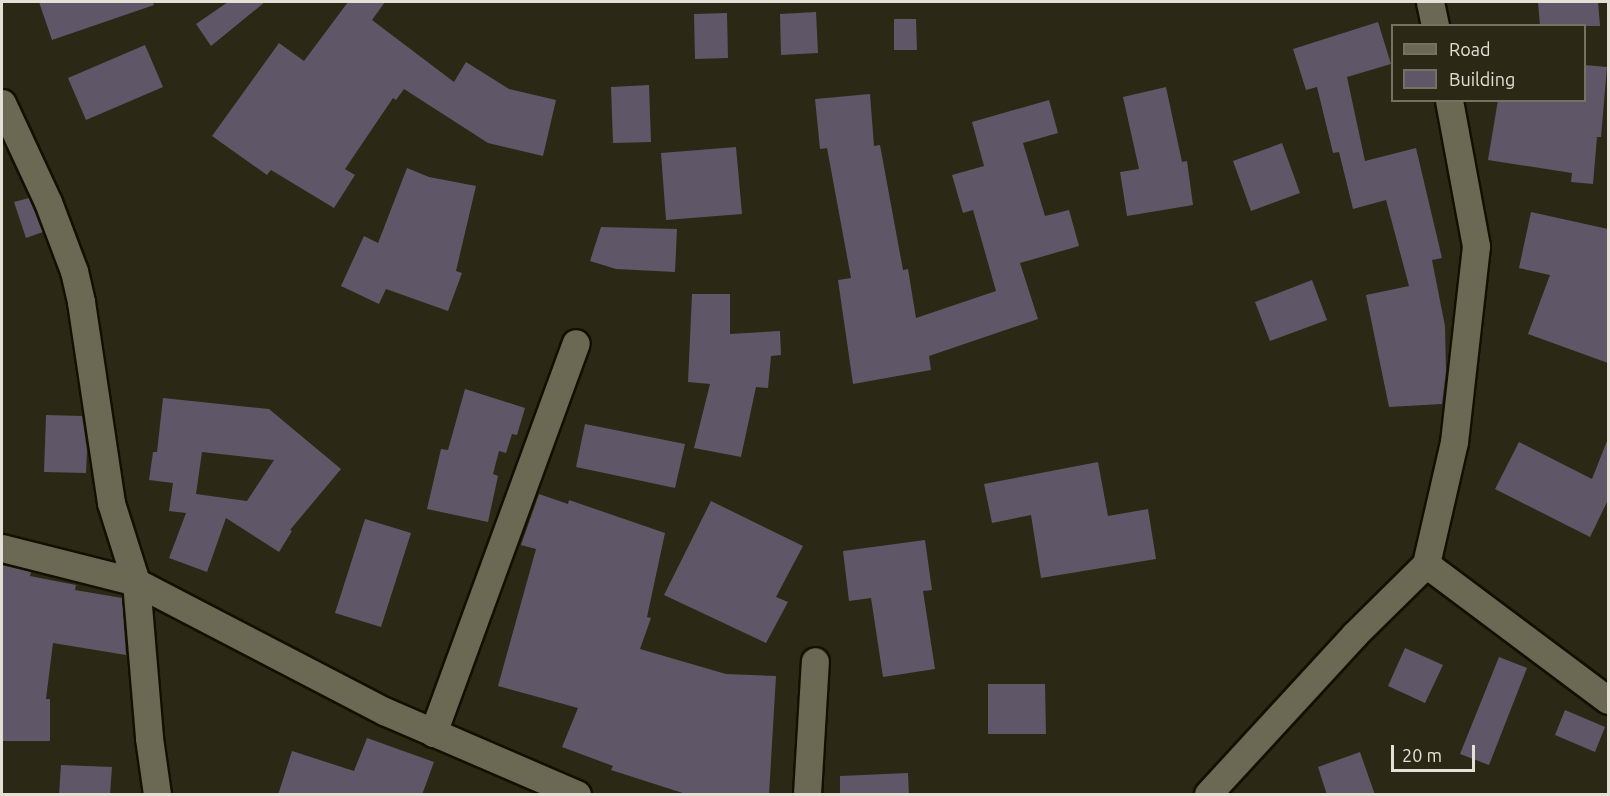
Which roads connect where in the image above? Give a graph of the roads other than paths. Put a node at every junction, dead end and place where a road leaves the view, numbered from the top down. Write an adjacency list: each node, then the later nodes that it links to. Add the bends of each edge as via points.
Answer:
1 (1430, 2): 2 (street)
2 (1435, 24)
3 (1449, 102): 7 (street, via 1476,246 1454,442)
4 (2, 103): 8 (street, via 48,202 74,271 111,503)
5 (576, 343): 11 (street)
6 (2, 548): 8 (street)
7 (1426, 564): 10 (street); 15 (street, via 1354,635)
8 (136, 582): 11 (street); 13 (street)
9 (815, 661): 14 (street)
10 (1608, 700)
11 (433, 733): 12 (street)
12 (566, 792)
13 (157, 795)
14 (807, 795)
15 (1208, 795)

